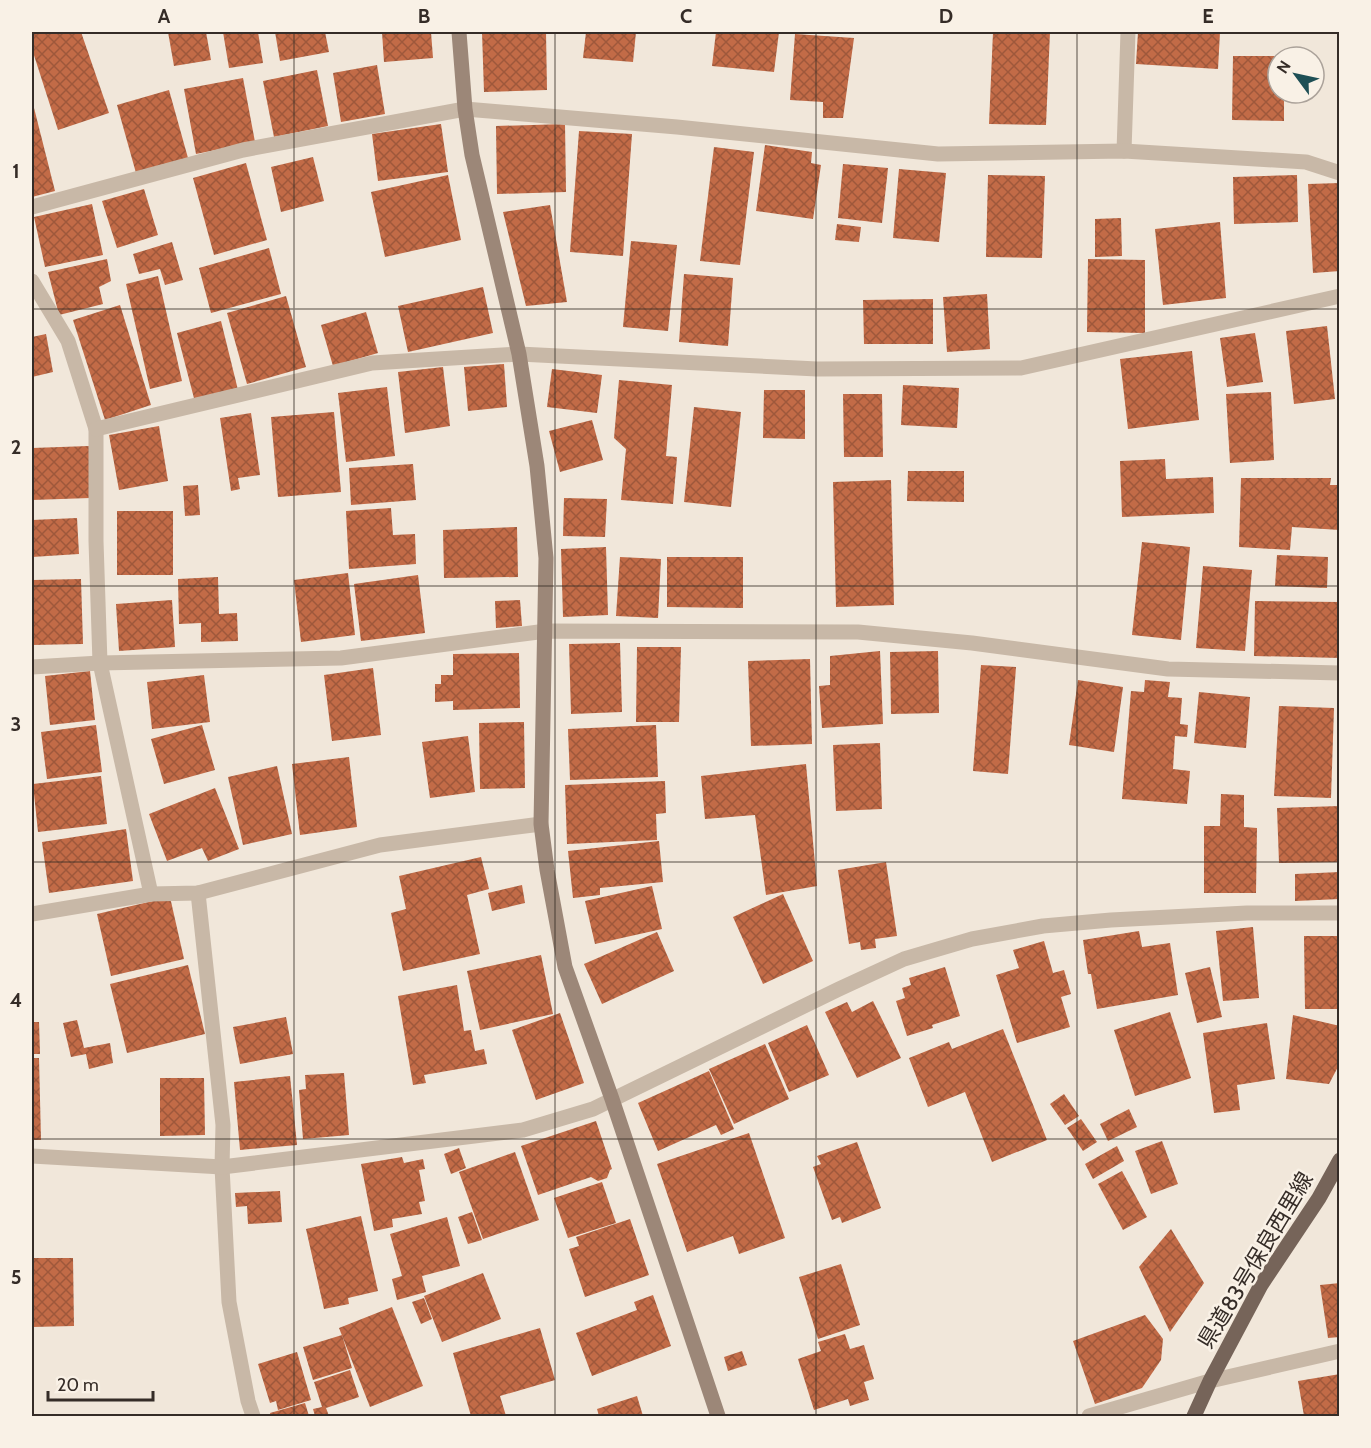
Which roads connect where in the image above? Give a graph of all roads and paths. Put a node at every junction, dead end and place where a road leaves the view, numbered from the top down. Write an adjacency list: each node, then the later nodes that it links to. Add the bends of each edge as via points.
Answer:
1 (459, 32): 3 (street)
2 (1128, 32): 4 (street)
3 (465, 109): 4 (street, via 938,154); 6 (street, via 243,150); 9 (street, via 472,155)
4 (1124, 151): 5 (street, via 1306,162)
5 (1340, 173)
6 (32, 207)
7 (32, 281): 10 (street, via 68,341)
8 (1340, 296): 9 (street, via 1021,368 817,369)
9 (519, 354): 10 (street, via 372,363); 11 (street, via 537,466 546,558)
10 (96, 429): 12 (street)
11 (546, 631): 12 (street, via 341,658); 14 (street, via 858,632 1168,669); 15 (street)
12 (100, 663): 13 (street); 17 (street)
13 (32, 667)
14 (1340, 673)
15 (541, 824): 16 (street, via 380,845); 20 (street, via 565,966)
16 (198, 893): 17 (street); 23 (street, via 223,1125)
17 (151, 894): 19 (street)
18 (1340, 913): 20 (street, via 1111,920 1043,926 972,939 904,959)
19 (32, 914)
20 (612, 1099): 23 (street, via 593,1109 523,1130); 27 (street)
21 (32, 1156): 23 (street)
22 (1340, 1160): 25 (main road, 県道83号保良西里線, via 1261,1285)
23 (222, 1167): 26 (street, via 229,1302)
24 (1340, 1351): 25 (street)
25 (1210, 1381): 28 (street); 29 (main road, 県道83号保良西里線)
26 (253, 1416)
27 (718, 1416)
28 (1089, 1416)
29 (1194, 1416)

